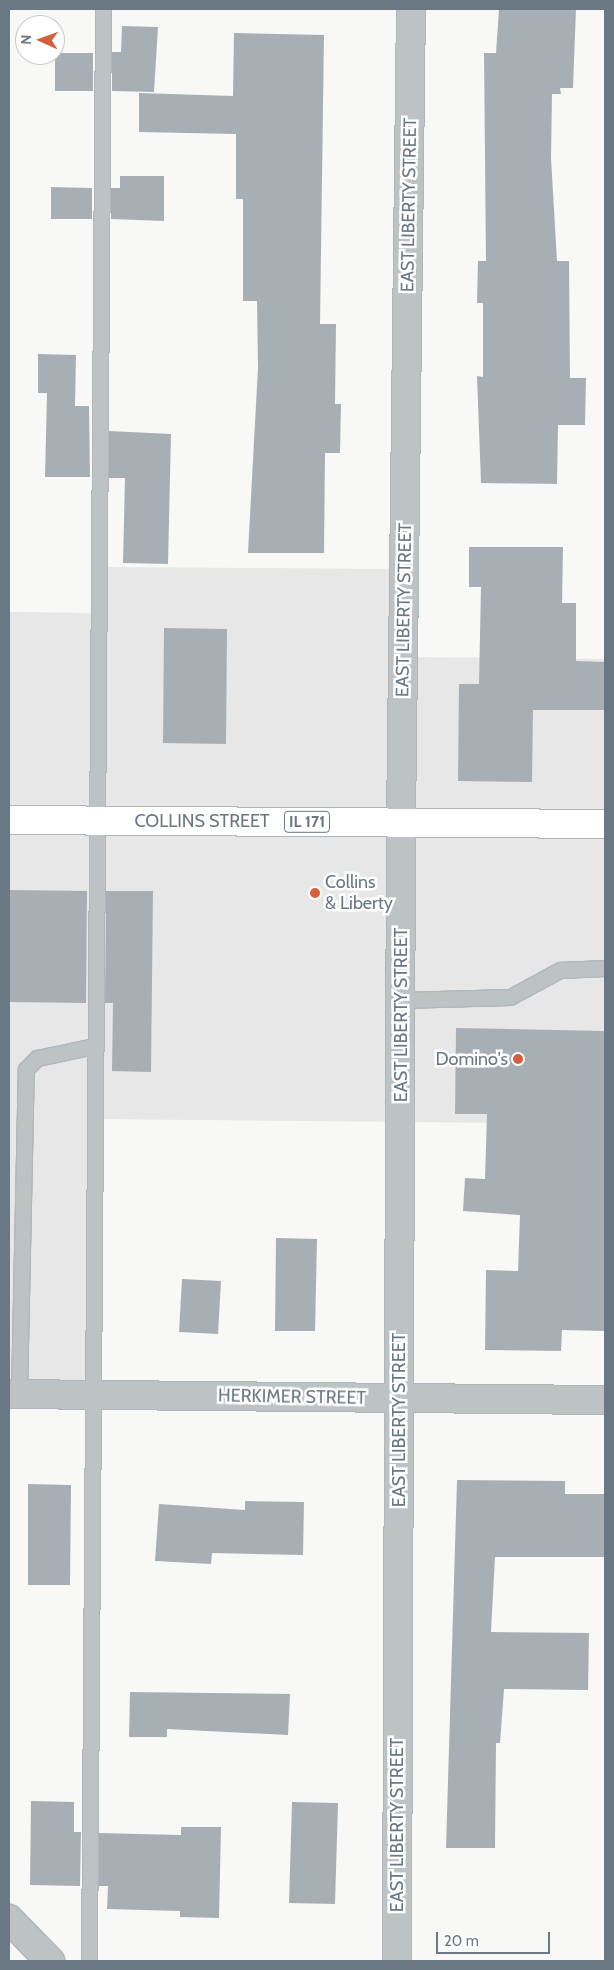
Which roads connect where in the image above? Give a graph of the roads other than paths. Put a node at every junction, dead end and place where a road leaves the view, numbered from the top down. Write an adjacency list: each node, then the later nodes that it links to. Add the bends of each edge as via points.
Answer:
1 (103, 9): 4 (lane)
2 (411, 9): 5 (street, EAST LIBERTY STREET)
3 (9, 820): 4 (main road, COLLINS STREET / IL 171)
4 (96, 820): 5 (main road, COLLINS STREET / IL 171); 9 (lane)
5 (401, 822): 6 (main road, COLLINS STREET / IL 171); 8 (street, EAST LIBERTY STREET)
6 (605, 824)
7 (605, 968): 8 (lane, via 560,970 510,997)
8 (401, 1000): 12 (street, EAST LIBERTY STREET)
9 (94, 1046): 10 (lane, via 37,1058 26,1069); 11 (lane)
10 (14, 1394): 11 (street, HERKIMER STREET)
11 (92, 1394): 12 (street, HERKIMER STREET); 16 (lane)
12 (399, 1398): 13 (street, HERKIMER STREET); 17 (street, EAST LIBERTY STREET)
13 (605, 1400)
14 (9, 1919): 15 (street)
15 (50, 1961)
16 (89, 1961)
17 (396, 1961)

